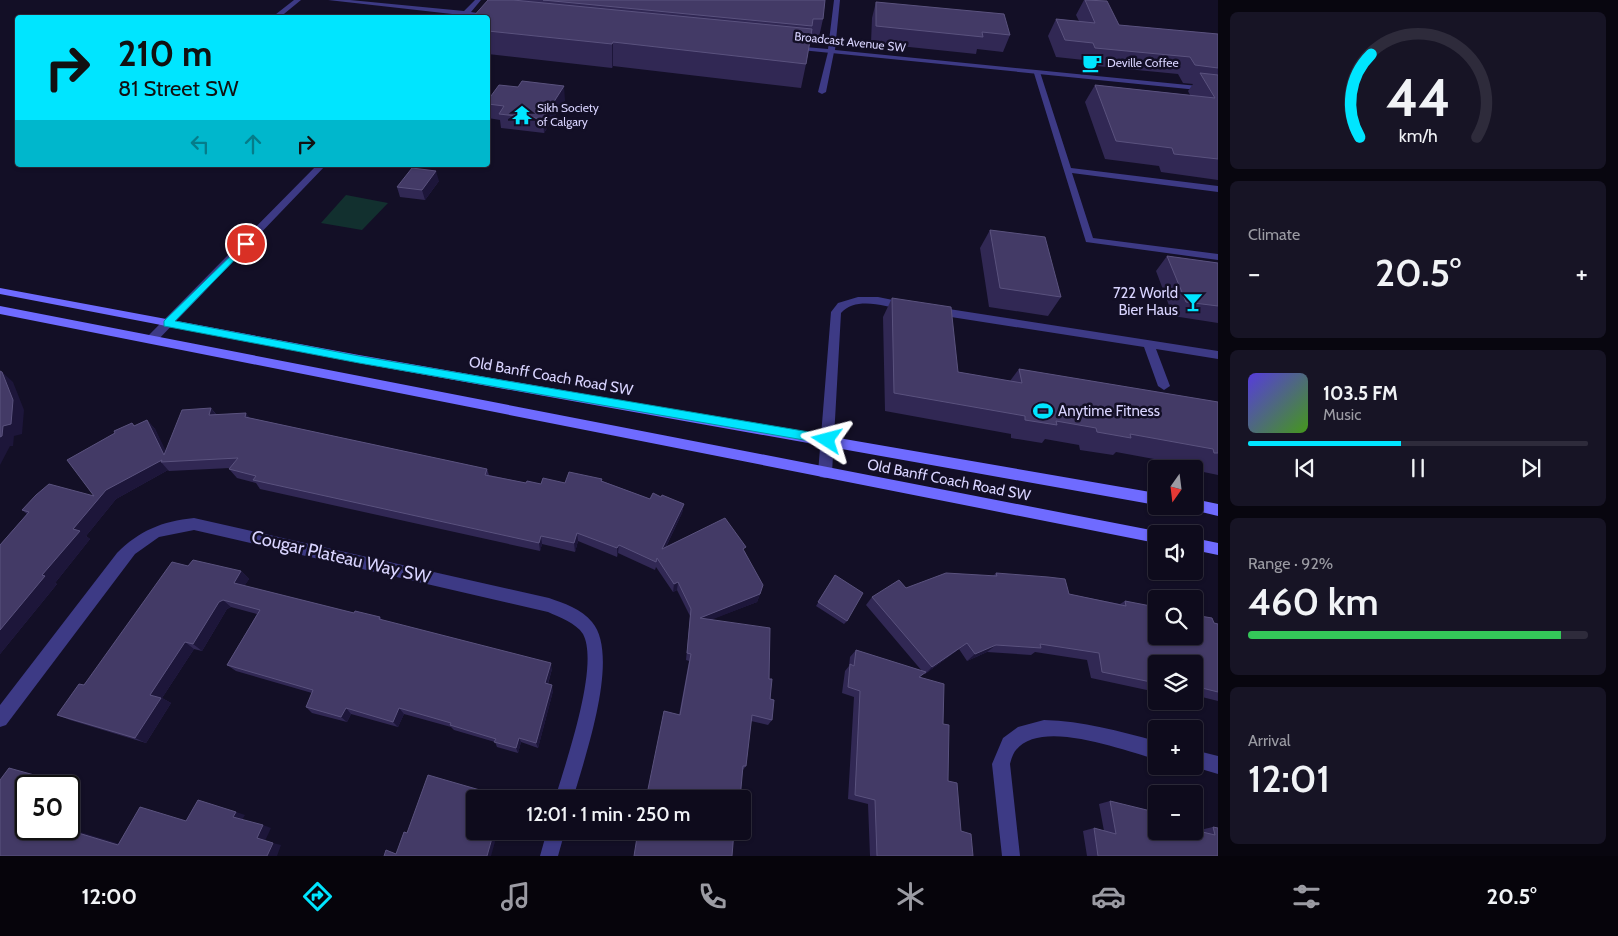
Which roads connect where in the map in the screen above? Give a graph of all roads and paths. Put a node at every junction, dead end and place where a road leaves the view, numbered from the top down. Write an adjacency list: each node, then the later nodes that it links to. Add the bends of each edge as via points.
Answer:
1 (298, 0): 5 (street)
2 (331, 0): 6 (street)
3 (478, 0): 7 (street)
4 (837, 0): 11 (street)
5 (278, 15)
6 (455, 15)
7 (464, 15)
8 (490, 17): 9 (street)
9 (505, 18)
10 (782, 47): 11 (street, Broadcast Avenue SW)
11 (831, 52): 12 (street, Broadcast Avenue SW); 14 (street)
12 (1036, 72): 13 (street, Broadcast Avenue SW); 16 (street)
13 (1218, 90)
14 (822, 92)
15 (320, 167): 21 (street)
16 (1067, 170): 17 (street); 18 (street, via 1089,240)
17 (1218, 189)
18 (1218, 258)
19 (0, 291): 21 (main road, Old Banff Coach Road SW)
20 (0, 310): 22 (main road, Old Banff Coach Road SW)
21 (168, 323): 22 (street); 26 (main road, Old Banff Coach Road SW, via 359,360)
22 (152, 340): 27 (main road, Old Banff Coach Road SW)
23 (1149, 345): 24 (street); 25 (street); 26 (street, via 860,300 838,307 834,321)
24 (1218, 355)
25 (1164, 386)
26 (827, 440): 27 (street); 28 (main road, Old Banff Coach Road SW)
27 (825, 473): 31 (main road, Old Banff Coach Road SW)
28 (1148, 498)
29 (1203, 507): 30 (main road)
30 (1218, 510)
31 (1148, 535)
32 (1203, 546): 33 (main road)
33 (1218, 549)
34 (0, 719): 38 (street, Cougar Plateau Way SW, via 137,542 153,531 194,524 549,605 571,615 590,630 597,654 593,686)
35 (1148, 748): 41 (street, via 1065,728 1034,728 1017,735 1005,749 1001,766)
36 (1203, 761): 37 (street)
37 (1218, 765)
38 (566, 790)
39 (553, 840): 40 (street)
40 (549, 856)
41 (1011, 856)

